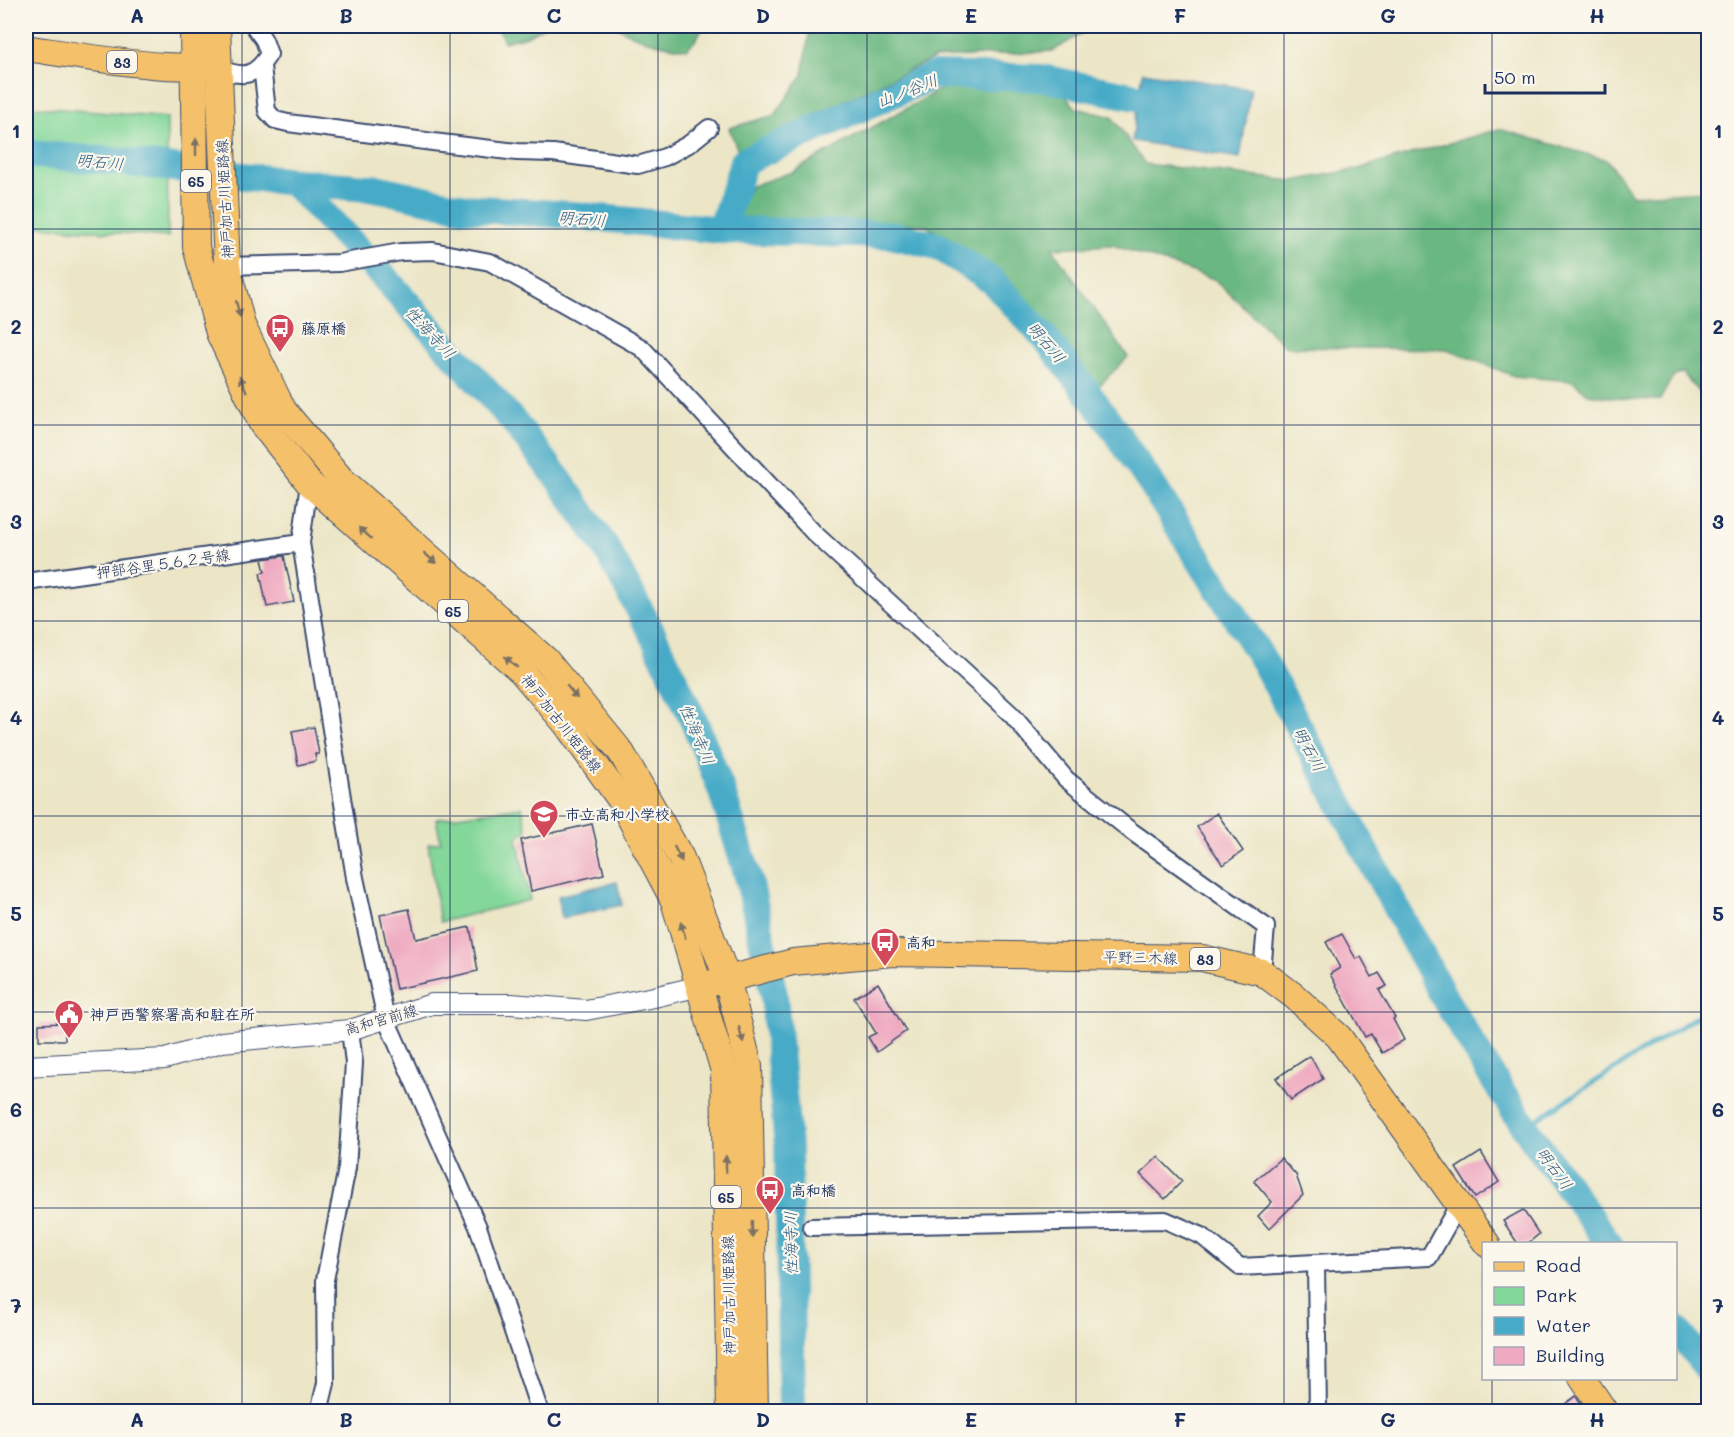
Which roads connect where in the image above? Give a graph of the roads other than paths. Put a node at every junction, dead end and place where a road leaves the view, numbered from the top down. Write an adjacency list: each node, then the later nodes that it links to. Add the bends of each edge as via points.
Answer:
1 (193, 26): 6 (main road, 神戸加古川姫路線 / 65)
2 (217, 26): 6 (main road, 神戸加古川姫路線 / 65)
3 (254, 26): 5 (street, via 269,54)
4 (26, 48): 6 (main road, 83, via 98,60)
5 (262, 66): 6 (street, via 251,74 236,76); 7 (street, via 267,111 275,120 288,123 638,165 665,157)
6 (207, 67): 8 (main road, 神戸加古川姫路線 / 65, via 220,121); 9 (main road, 神戸加古川姫路線 / 65, one-way to 6, via 257,414 219,333 196,247 195,115)
7 (709, 128)
8 (226, 259): 12 (street, via 339,263 401,252 433,251 490,262 642,348 814,533 1012,715 1066,779 1131,831 1266,927); 13 (main road, 神戸加古川姫路線 / 65, one-way to 13, via 242,325 283,410 341,479 546,660 621,752 681,858)
9 (309, 483): 10 (street); 14 (main road, 神戸加古川姫路線 / 65, one-way to 9, via 674,901 620,799 567,725 521,671)
10 (302, 543): 11 (street, 押部谷里５６２号線); 15 (street, via 355,878)
11 (26, 582)
12 (1262, 972): 13 (main road, 平野三木線 / 83, via 1202,958 893,953 793,962); 18 (main road, 平野三木線 / 83, via 1339,1037)
13 (728, 978): 14 (main road, 平野三木線 / 83); 26 (main road, 神戸加古川姫路線 / 65, one-way to 26, via 749,1066)
14 (700, 986): 15 (street, 高和宮前線, via 586,1010 511,1004 432,1004); 25 (main road, 神戸加古川姫路線 / 65, one-way to 14, via 724,1071)
15 (386, 1019): 16 (street, 高和宮前線); 24 (street, via 478,1227)
16 (350, 1030): 17 (street, 高和宮前線, via 222,1042 165,1059); 23 (street, via 354,1063 347,1168 325,1280 326,1383)
17 (26, 1066)
18 (1460, 1204): 20 (main road, 平野三木線 / 83); 21 (street, via 1429,1257)
19 (811, 1227): 21 (street, via 1165,1220 1202,1236 1240,1266)
20 (1486, 1242)
21 (1316, 1264): 27 (street)
22 (1583, 1380): 28 (main road)
23 (319, 1412)
24 (540, 1412)
25 (730, 1412)
26 (755, 1412)
27 (1318, 1412)
28 (1605, 1412)

